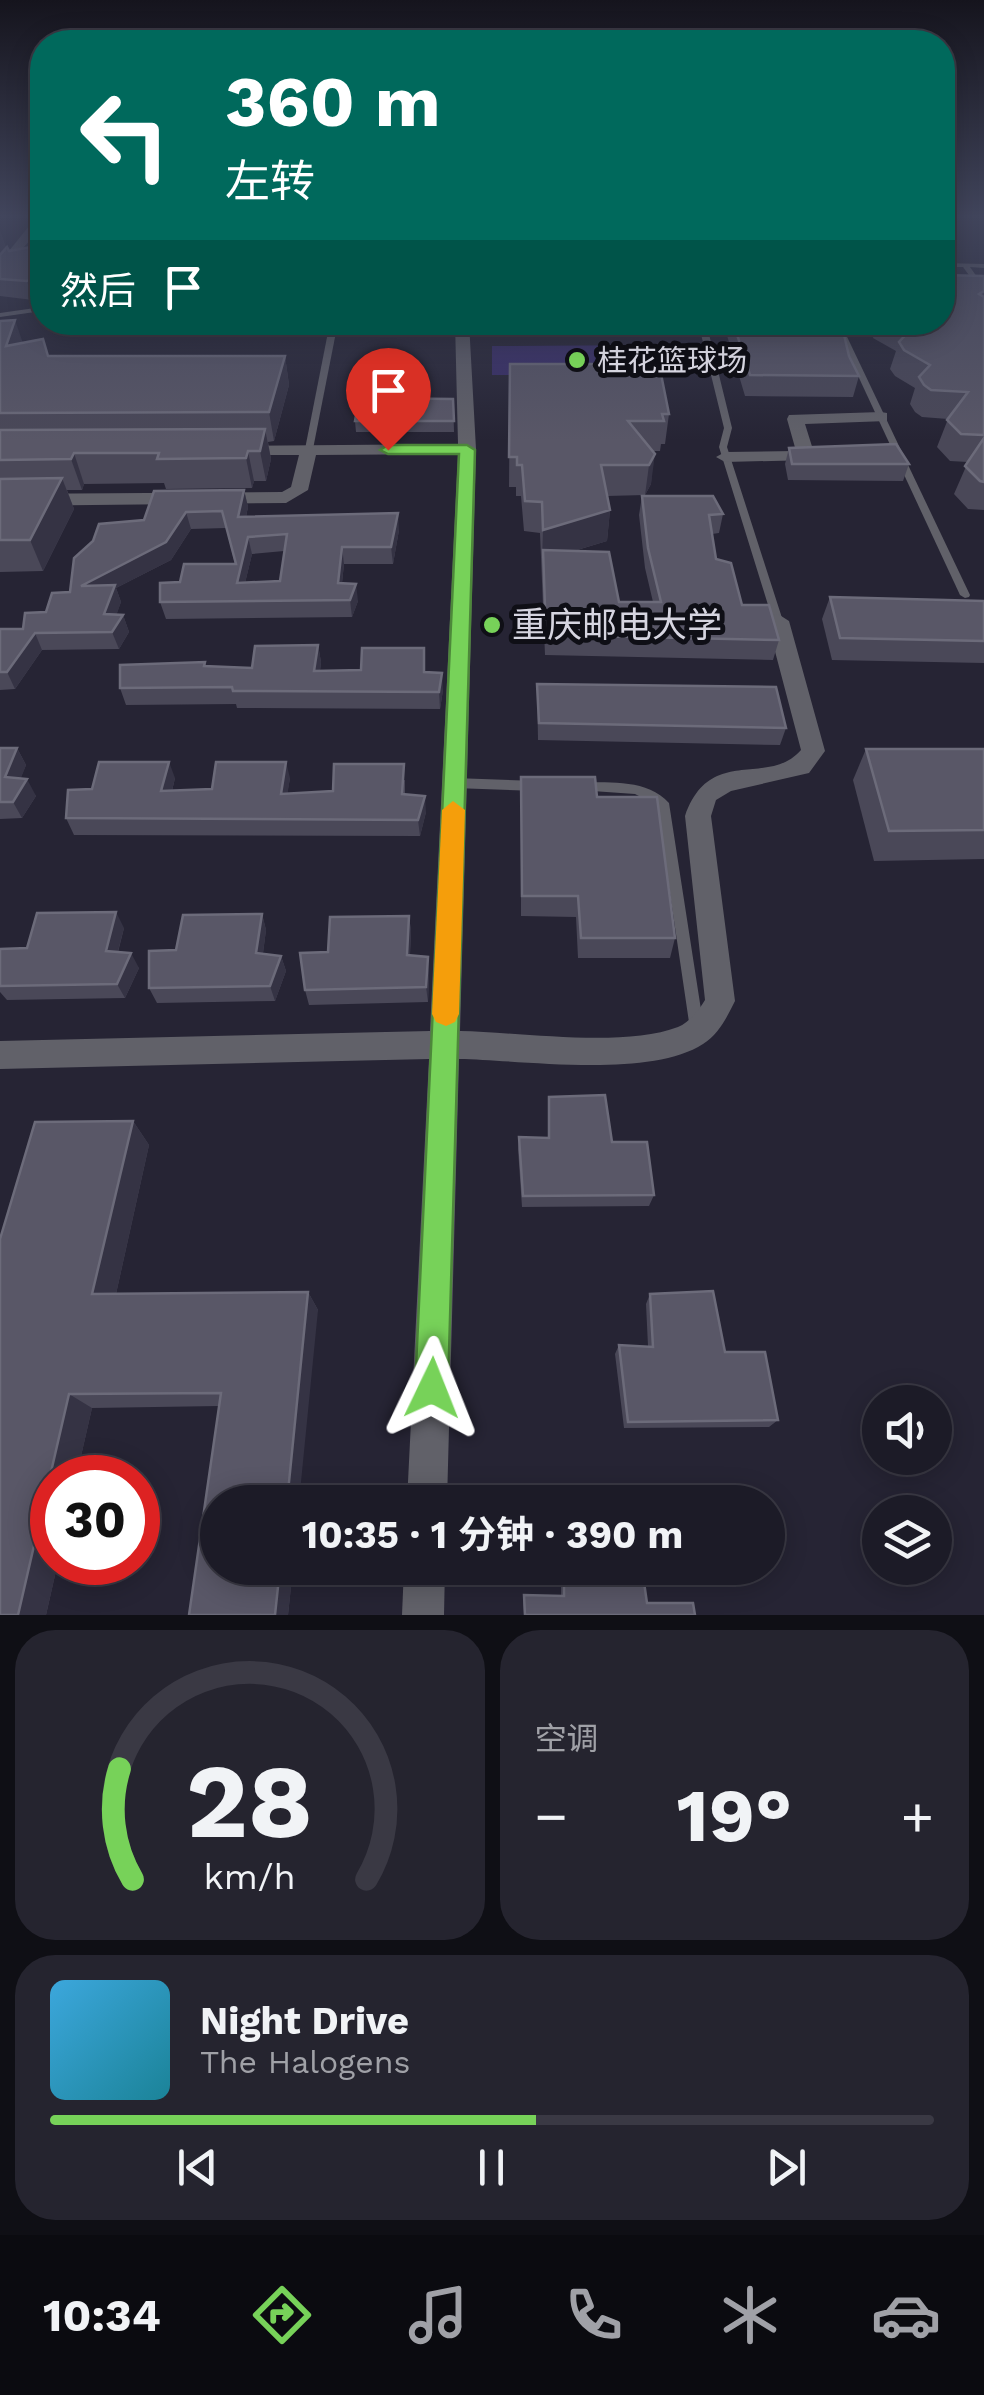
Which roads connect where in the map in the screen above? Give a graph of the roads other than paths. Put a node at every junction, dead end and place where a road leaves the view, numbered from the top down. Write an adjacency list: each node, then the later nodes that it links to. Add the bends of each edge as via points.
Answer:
1 (30, 311): 2 (lane)
2 (0, 315)
3 (331, 335): 9 (lane)
4 (463, 335): 10 (street)
5 (705, 335): 11 (lane, via 726,416)
6 (842, 335): 7 (lane)
7 (881, 417): 11 (street, via 795,418 806,456); 13 (lane)
8 (212, 450): 9 (street)
9 (308, 450): 10 (street); 12 (street, via 299,490 286,497)
10 (467, 450): 15 (street)
11 (726, 457): 14 (lane)
12 (0, 500)
13 (965, 595)
14 (778, 621): 18 (street, via 813,751 800,767 724,784 705,795 698,816 720,1001)
15 (454, 784): 16 (lane); 19 (street)
16 (545, 786)
17 (563, 786): 18 (lane, via 636,788 663,804)
18 (698, 1032): 19 (street, via 632,1048)
19 (444, 1045): 20 (street); 21 (street)
20 (0, 1055)
21 (428, 1485)
22 (424, 1585): 23 (street)
23 (423, 1615)

